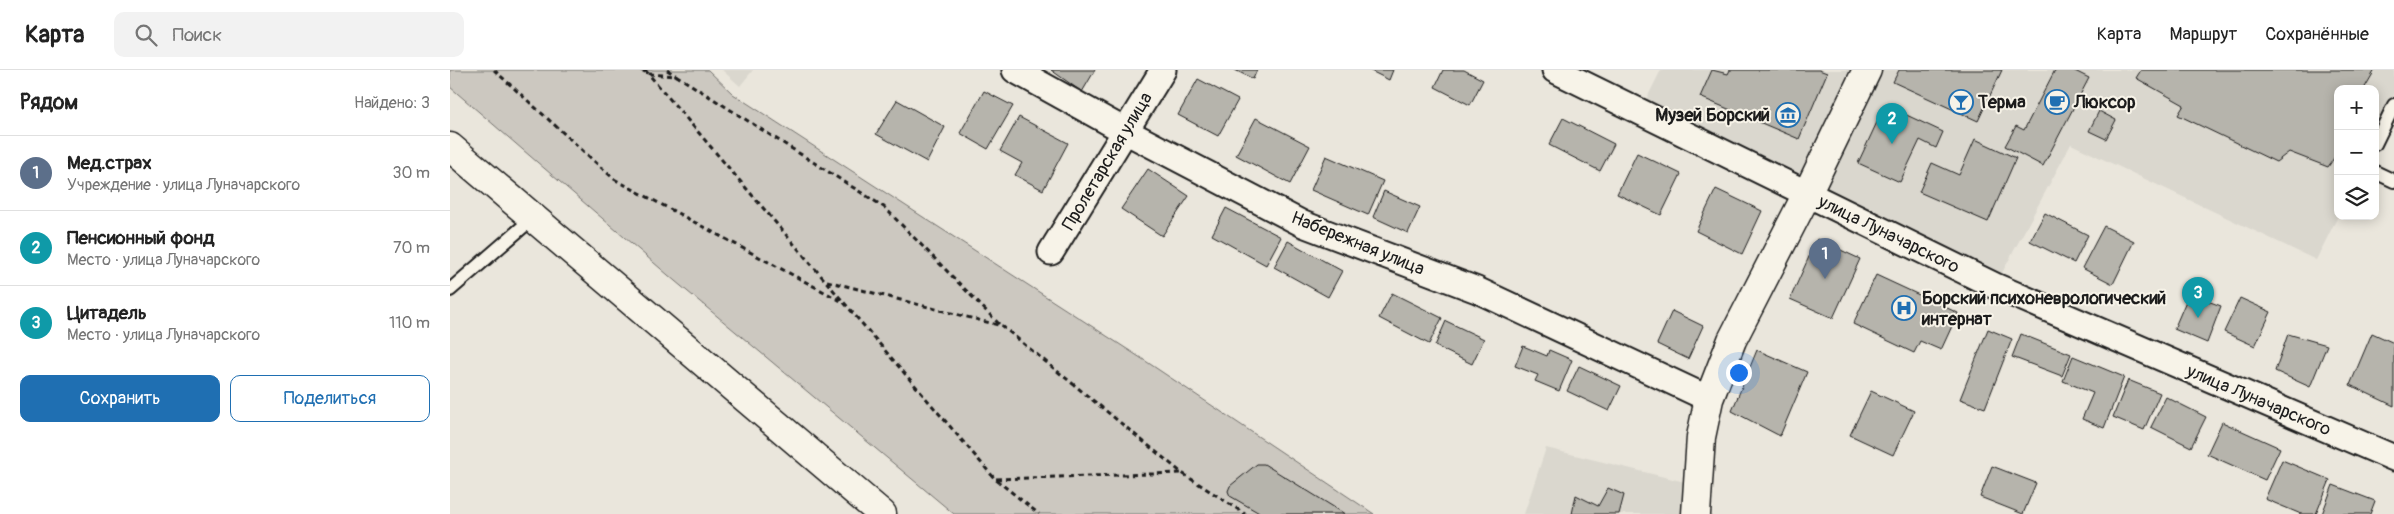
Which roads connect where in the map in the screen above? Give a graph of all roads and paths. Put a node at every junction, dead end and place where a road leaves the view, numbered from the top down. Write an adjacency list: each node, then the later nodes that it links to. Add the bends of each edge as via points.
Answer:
1 (494, 70): 22 (path, via 614,179)
2 (641, 70): 9 (path)
3 (645, 70): 9 (path)
4 (667, 70): 10 (path)
5 (1015, 70): 12 (street, Набережная улица)
6 (1163, 70): 12 (street, Пролетарская улица)
7 (1555, 70): 17 (street, улица Луначарского)
8 (1867, 70): 17 (main road)
9 (649, 74): 10 (path); 20 (path)
10 (677, 76): 23 (path, via 884,207)
11 (2394, 105): 13 (lane)
12 (1125, 131): 19 (street, Пролетарская улица); 24 (street, Набережная улица, via 1303,224 1477,290)
13 (2379, 136)
14 (450, 147): 18 (main road)
15 (2379, 174): 16 (lane)
16 (2394, 181)
17 (1807, 194): 24 (main road, via 1732,340); 25 (street, улица Луначарского, via 1995,286)
18 (533, 218): 21 (lane); 28 (main road)
19 (1051, 252)
20 (826, 280): 22 (path); 23 (path)
21 (450, 290)
22 (846, 304): 27 (path)
23 (1002, 326): 26 (path)
24 (1709, 399): 31 (main road, via 1701,437)
25 (2394, 458)
26 (1182, 473): 27 (path); 30 (path)
27 (995, 479): 29 (path)
28 (882, 514)
29 (1039, 514)
30 (1245, 514)
31 (1696, 514)

